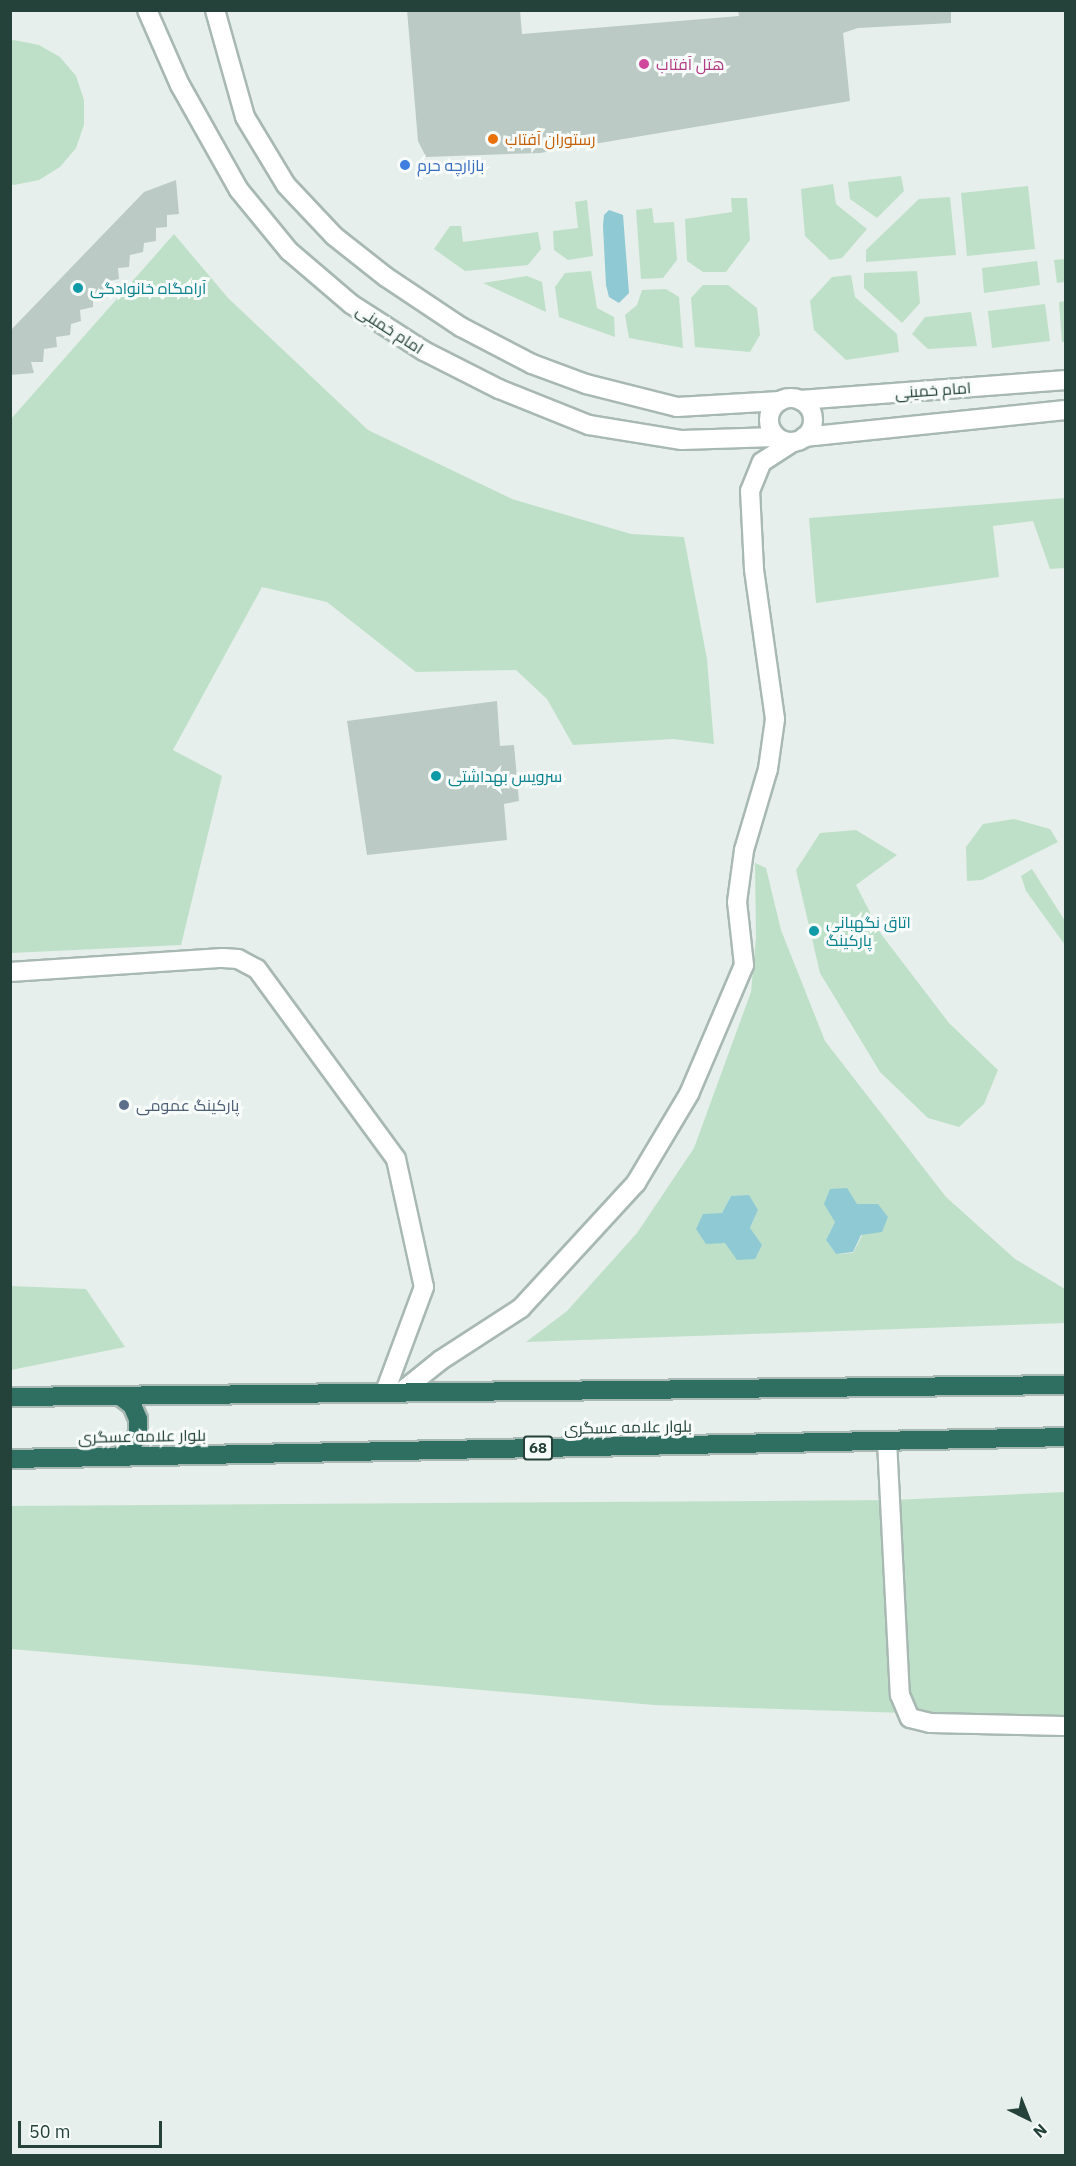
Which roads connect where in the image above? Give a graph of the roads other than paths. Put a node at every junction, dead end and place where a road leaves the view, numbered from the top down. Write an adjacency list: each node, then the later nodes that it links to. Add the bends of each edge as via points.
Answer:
1 (147, 10): 7 (street, امام خمینی, via 180,85 239,190 289,250 351,304 424,351 499,389 589,425 682,440)
2 (215, 10): 5 (street, via 245,117 286,185 334,236 386,277 461,327 532,364 586,384 677,407)
3 (1065, 380): 4 (street, امام خمینی)
4 (800, 400): 5 (street); 7 (street, via 812,418 809,432)
5 (780, 401): 7 (street, via 769,418)
6 (1065, 410): 7 (street, امام خمینی)
7 (791, 438): 10 (street, via 762,462 750,491 753,569 775,719 768,769 744,850 737,902 744,964 689,1094 636,1183 521,1308)
8 (10, 972): 10 (street, via 223,958 238,959 257,969 396,1159 424,1287)
9 (1065, 1385): 10 (highway)
10 (393, 1392): 11 (highway)
11 (120, 1396): 12 (highway); 15 (highway, via 132,1405 138,1419 134,1441)
12 (10, 1397)
13 (1065, 1437): 14 (highway, بلوار علامه عسگری / 68)
14 (887, 1441): 15 (highway, بلوار علامه عسگری / 68); 17 (street, via 900,1695 910,1718 930,1724)
15 (119, 1456): 16 (highway, بلوار علامه عسگری / 68)
16 (10, 1459)
17 (1065, 1726)

